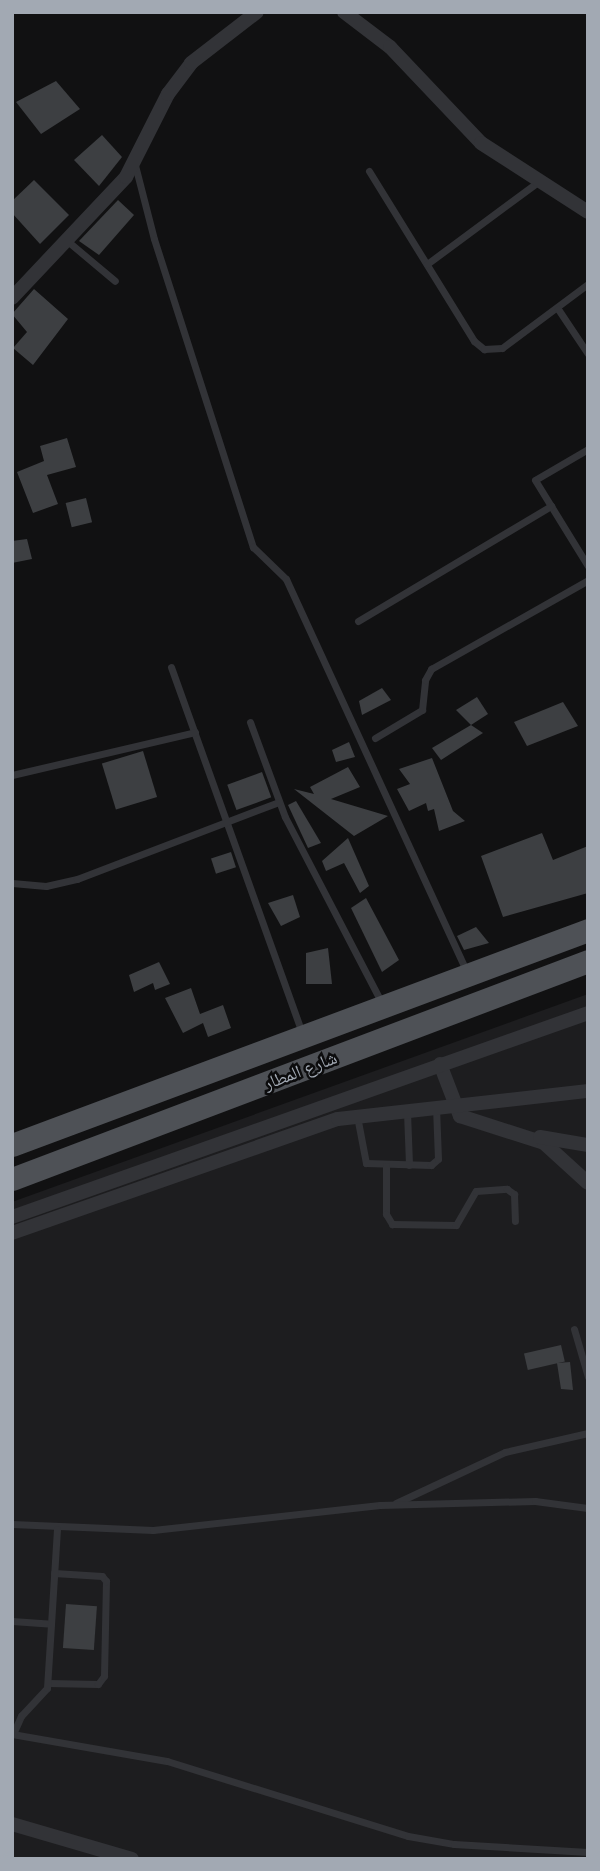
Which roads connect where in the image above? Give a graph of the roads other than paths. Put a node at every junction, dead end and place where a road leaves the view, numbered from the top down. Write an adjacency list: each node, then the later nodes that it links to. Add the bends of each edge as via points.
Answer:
1 (257, 12): 3 (street, via 205,50 180,78)
2 (344, 12): 5 (street, via 390,47 481,144)
3 (135, 164): 7 (street); 29 (lane, via 154,239 253,547 286,579)
4 (369, 171): 8 (lane)
5 (540, 181): 6 (street); 8 (lane)
6 (588, 212)
7 (65, 239): 9 (lane); 11 (street)
8 (427, 264): 12 (lane, via 474,341 484,349 502,348)
9 (115, 281)
10 (588, 284): 12 (lane)
11 (12, 298)
12 (558, 309): 13 (lane)
13 (588, 354)
14 (588, 449): 15 (lane, via 535,480)
15 (551, 506): 16 (lane); 18 (lane)
16 (588, 566)
17 (588, 580): 22 (lane, via 431,669 425,680 422,710)
18 (358, 621)
19 (172, 667): 21 (lane)
20 (250, 722): 24 (lane)
21 (195, 732): 23 (lane); 25 (lane)
22 (375, 738)
23 (12, 775)
24 (279, 802): 25 (lane); 30 (lane)
25 (227, 823): 26 (lane, via 77,879 46,886); 32 (lane)
26 (12, 883)
27 (588, 930): 29 (main road, شارع المطار)
28 (588, 961): 44 (main road, شارع المطار)
29 (468, 975): 30 (main road, شارع المطار)
30 (383, 1006): 32 (main road, شارع المطار)
31 (588, 1013): 33 (street)
32 (303, 1035): 41 (main road, شارع المطار)
33 (440, 1064): 35 (street); 46 (street)
34 (588, 1091): 35 (street)
35 (454, 1107): 36 (street); 39 (street, via 465,1119)
36 (436, 1108): 37 (street); 42 (lane, via 438,1160 430,1165)
37 (407, 1111): 38 (street); 42 (lane)
38 (357, 1116): 43 (lane, via 363,1160); 48 (street, via 267,1141)
39 (528, 1135): 40 (street); 45 (street, via 559,1153)
40 (588, 1144)
41 (12, 1145)
42 (409, 1165): 43 (lane)
43 (386, 1166): 47 (lane, via 386,1214 392,1224 456,1225 476,1191 508,1189 514,1194)
44 (12, 1178)
45 (588, 1183)
46 (12, 1217)
47 (514, 1221)
48 (12, 1233)
49 (575, 1329): 50 (lane)
50 (588, 1377)
51 (588, 1433): 52 (lane, via 505,1452)
52 (392, 1505): 53 (lane, via 535,1501); 55 (lane, via 153,1530)
53 (588, 1508)
54 (12, 1524): 55 (lane)
55 (57, 1529): 56 (lane)
56 (54, 1573): 58 (lane); 59 (lane, via 102,1576 106,1581 104,1676 97,1684)
57 (12, 1621): 58 (lane)
58 (51, 1624): 59 (lane)
59 (48, 1683): 60 (lane, via 41,1699 18,1720)
60 (13, 1734): 62 (lane, via 167,1761 408,1836 454,1844)
61 (12, 1824): 63 (street)
62 (588, 1852)
63 (132, 1859)

